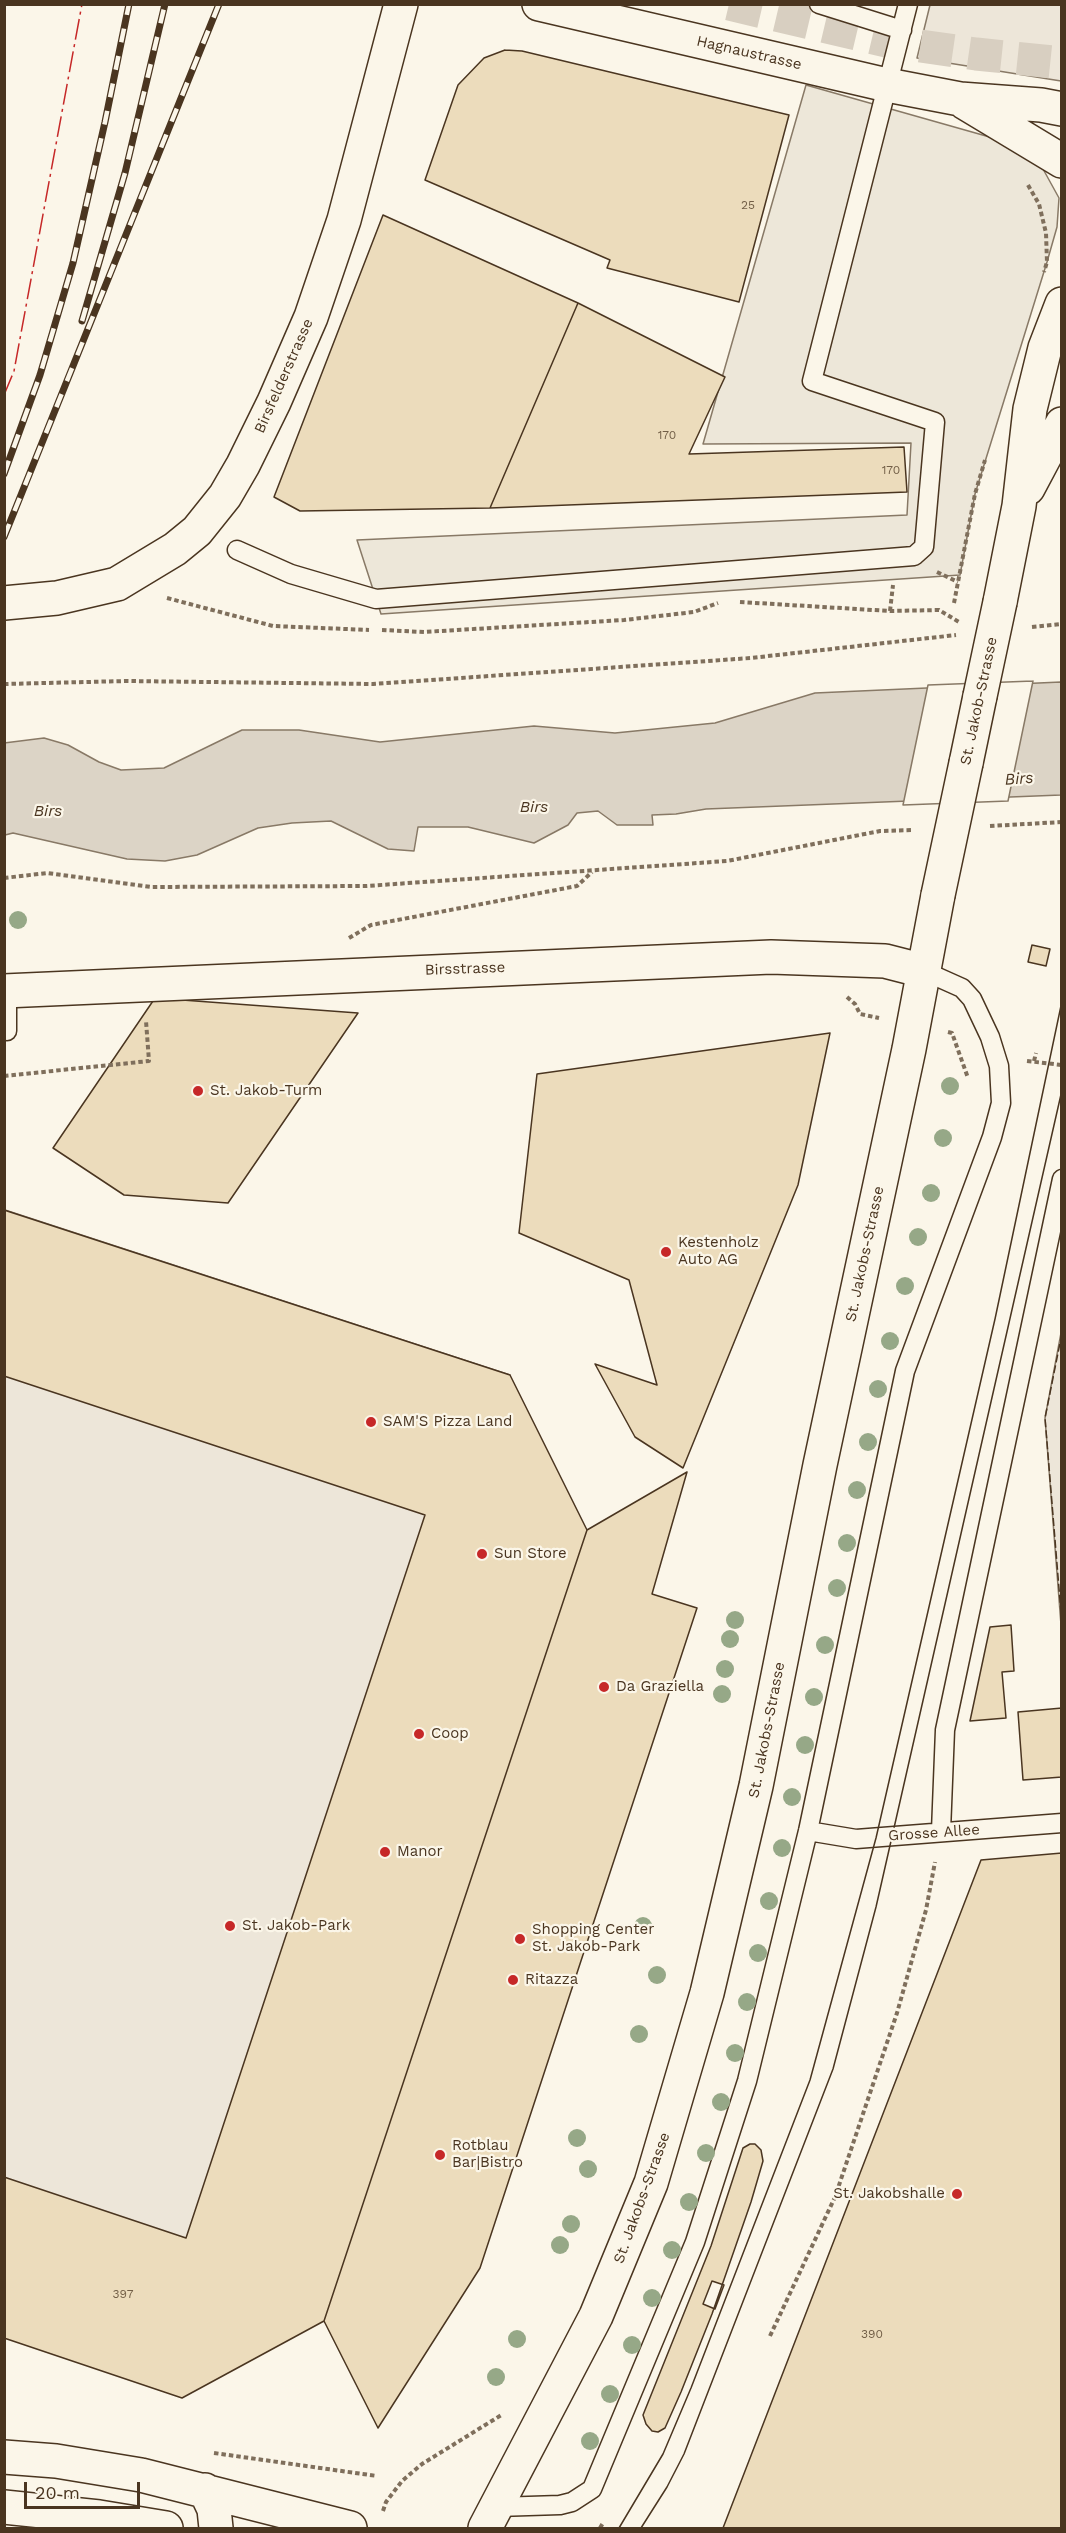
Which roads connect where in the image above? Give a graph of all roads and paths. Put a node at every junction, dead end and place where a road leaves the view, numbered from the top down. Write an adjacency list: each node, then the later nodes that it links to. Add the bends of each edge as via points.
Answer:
1 (401, 4): 15 (main road, Birsfelderstrasse, via 344,220 311,317 274,402 225,496 205,523 175,549 117,584 57,598)
2 (539, 4): 6 (main road, Hagnaustrasse)
3 (819, 4): 5 (lane)
4 (908, 4): 5 (lane)
5 (902, 30): 6 (lane)
6 (887, 85): 7 (main road, Hagnaustrasse); 13 (lane, via 812,381 935,422 924,547 914,556 376,599 291,574)
7 (960, 99): 8 (main road, Hagnaustrasse); 9 (main road, Hagnaustrasse)
8 (1062, 109)
9 (1062, 161)
10 (1062, 304): 12 (main road, St. Jakob-Strasse, via 1045,348 1030,409)
11 (1062, 424): 12 (main road, St. Jakob-Strasse)
12 (1019, 506): 24 (main road, St. Jakob-Strasse, bridge)
13 (237, 550)
14 (960, 575): 16 (path)
15 (4, 603)
16 (954, 603)
17 (1062, 624): 18 (path)
18 (1029, 627)
19 (965, 634): 20 (path, via 751,658 373,684 127,681)
20 (4, 684)
21 (880, 831): 22 (path, via 727,861)
22 (593, 871): 23 (path, via 366,886 151,887 47,873); 25 (path, via 578,886 371,925)
23 (4, 878)
24 (938, 895): 26 (main road, St. Jakobs-Strasse)
25 (348, 938)
26 (924, 971): 27 (main road, Birsstrasse, via 885,961 771,957); 35 (lane, via 962,988 972,999 999,1066 1001,1103 905,1371); 42 (main road, St. Jakobs-Strasse, via 756,1786 707,1993 651,2183 609,2286)
27 (6, 991): 28 (lane)
28 (7, 1031)
29 (1036, 1053): 31 (path)
30 (149, 1060): 32 (path)
31 (1034, 1061)
32 (4, 1076)
33 (1062, 1179): 36 (lane, via 945,1730)
34 (1062, 1824): 36 (lane, Grosse Allee)
35 (808, 1831): 36 (lane, Grosse Allee, via 856,1839); 42 (lane, via 747,2081 702,2221 592,2489 572,2502)
36 (941, 1831): 37 (path, via 926,1910 897,2013 835,2197)
37 (770, 2336)
38 (508, 2411): 44 (path, via 439,2452 402,2481)
39 (4, 2457): 41 (main road, via 141,2475)
40 (4, 2507): 45 (main road)
41 (212, 2509): 44 (main road)
42 (491, 2518)
43 (603, 2523): 46 (path)
44 (365, 2524)
45 (166, 2529)
46 (600, 2529)

